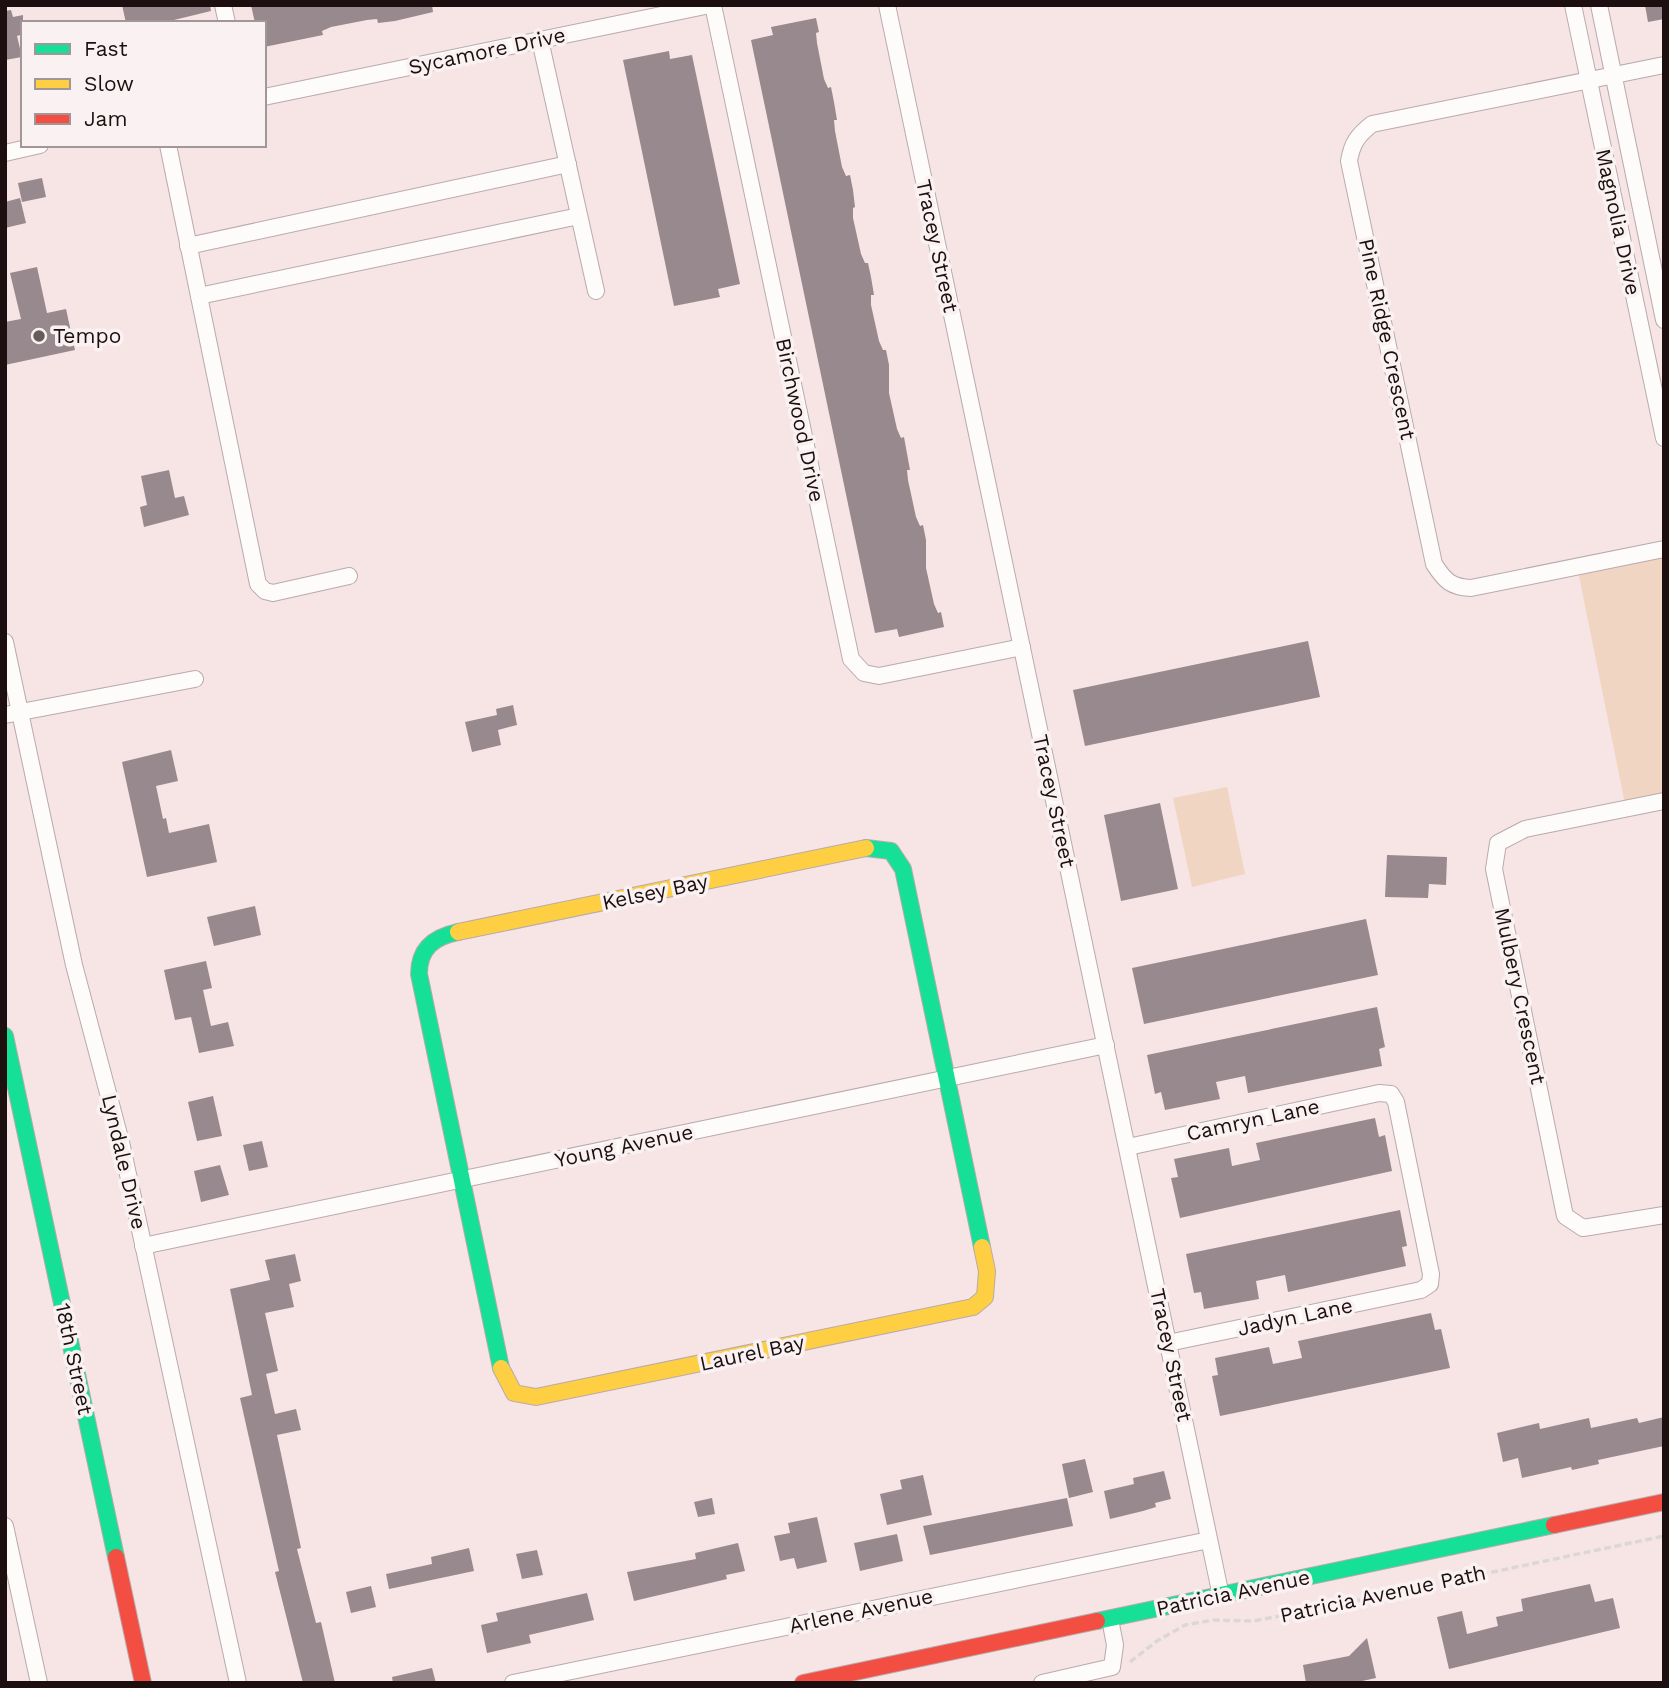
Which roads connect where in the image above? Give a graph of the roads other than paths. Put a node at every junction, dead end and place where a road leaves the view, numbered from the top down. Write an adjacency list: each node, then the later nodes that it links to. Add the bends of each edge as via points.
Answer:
1 (712, 5): 5 (street, Sycamore Drive); 23 (street, Birchwood Drive, via 851,659 864,673 880,676)
2 (887, 5): 23 (street, Tracey Street)
3 (1573, 5): 8 (street, Magnolia Drive)
4 (1599, 5): 7 (street, Magnolia Drive)
5 (540, 40): 9 (street, Sycamore Drive); 13 (street)
6 (1664, 65): 7 (street, Pine Ridge Crescent)
7 (1614, 76): 8 (street, Pine Ridge Crescent); 18 (street, Magnolia Drive)
8 (1588, 80): 19 (street, Magnolia Drive); 20 (street, Pine Ridge Crescent, via 1372,124 1359,134 1349,161 1434,564 1443,579 1455,587 1471,588)
9 (266, 97)
10 (31, 147): 12 (street)
11 (168, 147): 15 (street)
12 (5, 153)
13 (568, 164): 14 (street); 15 (street)
14 (579, 216): 16 (street); 17 (street)
15 (188, 246): 17 (street)
16 (596, 291)
17 (199, 296): 21 (street, via 258,584 273,593)
18 (1664, 320)
19 (1664, 438)
20 (1664, 549)
21 (349, 576)
22 (5, 642): 25 (street, Lyndale Drive)
23 (1022, 647): 28 (street, Tracey Street)
24 (195, 679): 25 (street)
25 (13, 714): 33 (street, Lyndale Drive)
26 (1664, 801): 32 (street, Mulbery Crescent, via 1525,829 1499,843 1494,869 1565,1216 1583,1228)
27 (5, 1036): 42 (street, 18th Street)
28 (1106, 1045): 29 (street, Young Avenue); 30 (street, Tracey Street)
29 (948, 1078): 31 (street, Young Avenue); 31 (street, Laurel Bay, via 988,1277 980,1303 951,1312 536,1397 521,1396 503,1376); 31 (street, Kelsey Bay, via 903,869 896,855 884,848 459,932 429,942 419,966)
30 (1128, 1147): 34 (street, Camryn Lane, via 1391,1094 1432,1274 1430,1284); 35 (street, Tracey Street)
31 (461, 1180): 33 (street, Young Avenue)
32 (1664, 1215)
33 (143, 1246): 43 (street, Lyndale Drive)
34 (1421, 1290): 35 (street, Jadyn Lane)
35 (1168, 1343): 38 (street, Tracey Street)
36 (1664, 1502): 39 (street, Patricia Avenue)
37 (5, 1526): 41 (street)
38 (1209, 1540): 39 (street, Tracey Street); 44 (street, Arlene Avenue)
39 (1221, 1596): 40 (street, Patricia Avenue)
40 (1110, 1619): 45 (street, Patricia Avenue); 46 (street, via 1115,1645 1112,1667)
41 (39, 1683)
42 (143, 1683)
43 (238, 1683)
44 (513, 1683)
45 (803, 1683)
46 (1042, 1683)

